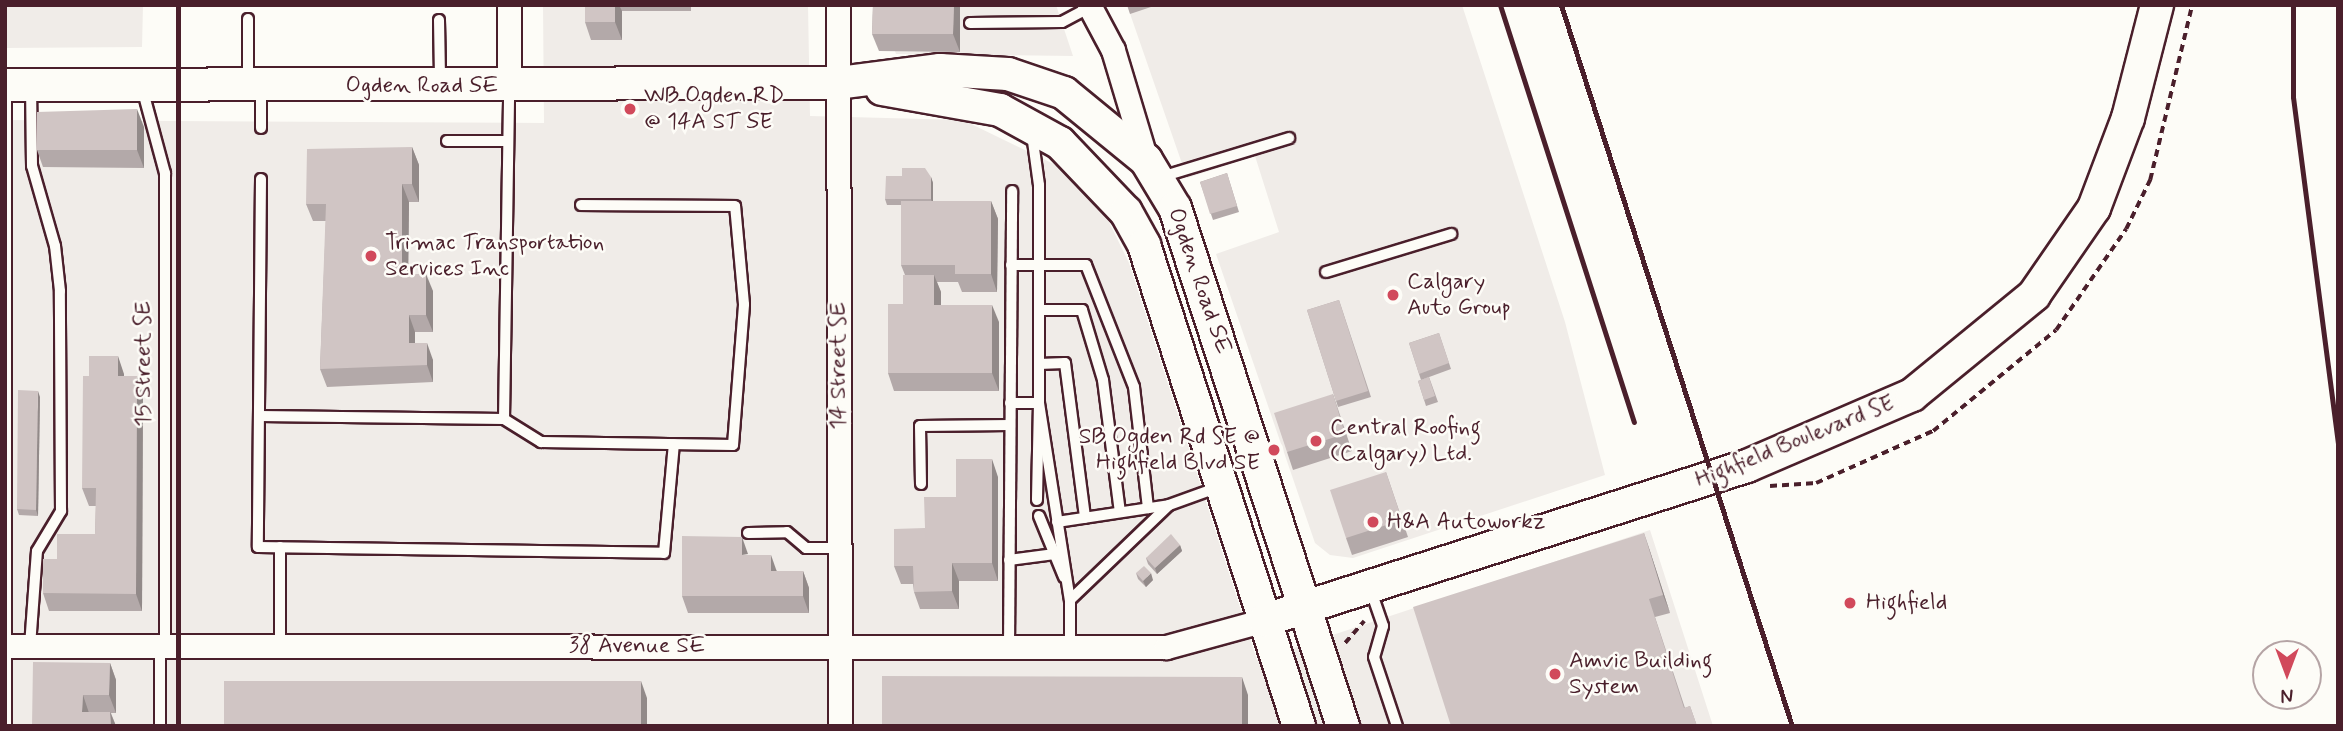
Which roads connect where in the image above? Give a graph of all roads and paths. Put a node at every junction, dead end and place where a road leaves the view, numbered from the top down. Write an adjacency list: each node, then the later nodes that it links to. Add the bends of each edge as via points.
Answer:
1 (509, 5): 13 (street)
2 (838, 5): 8 (street, 14 Street SE)
3 (2157, 5): 51 (street, Highfield Boulevard SE, via 2128,118 2094,208 2034,295 1912,395 1747,466)
4 (1090, 6): 7 (lane, via 1062,22); 19 (street, via 1113,50)
5 (248, 19): 11 (lane)
6 (439, 20): 12 (lane)
7 (970, 23)
8 (838, 83): 13 (street, Ogden Road SE); 14 (street, Ogden Road SE, via 988,108); 19 (street, Ogden Road SE, via 940,70 1008,74 1064,93); 46 (street, 14 Street SE)
9 (14, 85): 10 (street, Ogden Road SE); 55 (lane); 55 (lane, via 55,246 60,291 61,511 37,551)
10 (142, 85): 11 (street, Ogden Road SE); 56 (lane, 15 Street SE, via 164,173)
11 (254, 85): 12 (street, Ogden Road SE); 15 (lane)
12 (440, 86): 13 (street, Ogden Road SE)
13 (509, 86): 18 (lane)
14 (1031, 127): 25 (lane); 36 (street, Ogden Road SE, via 1060,143 1102,183 1144,245)
15 (261, 128)
16 (1289, 138): 19 (lane)
17 (447, 141): 18 (lane)
18 (508, 141): 32 (lane)
19 (1152, 169): 53 (street, Ogden Road SE, via 1187,237)
20 (261, 179): 31 (lane)
21 (1012, 191): 24 (lane)
22 (581, 205): 34 (lane, via 735,206 744,304 733,445)
23 (1451, 234): 26 (lane)
24 (1011, 265): 25 (lane); 29 (lane)
25 (1040, 265): 27 (lane); 39 (lane, via 1086,265 1134,387)
26 (1326, 272)
27 (1040, 310): 28 (lane); 40 (lane, via 1082,310 1103,380)
28 (1039, 363): 30 (lane); 42 (lane, via 1065,363)
29 (1010, 403): 30 (lane); 33 (lane)
30 (1039, 403): 37 (lane); 43 (lane)
31 (260, 416): 32 (lane); 45 (lane, via 258,547)
32 (504, 419): 34 (lane, via 541,442)
33 (1010, 425): 35 (lane, via 920,426); 49 (lane)
34 (674, 444): 45 (lane, via 664,553)
35 (921, 484)
36 (1222, 486): 38 (lane); 54 (street, Ogden Road SE)
37 (1037, 500)
38 (1168, 505): 39 (lane); 52 (lane)
39 (1148, 508): 40 (lane)
40 (1120, 512): 42 (lane)
41 (1039, 516): 48 (lane)
42 (1085, 518): 43 (lane)
43 (1057, 522): 47 (lane)
44 (748, 533): 46 (lane, via 787,532 806,548)
45 (280, 547): 57 (lane)
46 (840, 548): 58 (street, 14 Street SE)
47 (1062, 552): 48 (lane); 50 (lane)
48 (1050, 554): 49 (lane); 50 (lane)
49 (1009, 560): 59 (lane)
50 (1067, 581): 52 (lane)
51 (1369, 584): 53 (street, Highfield Boulevard SE); 66 (lane, via 1383,626 1374,657)
52 (1070, 600): 60 (lane)
53 (1304, 605): 54 (street, Highfield Boulevard SE); 65 (street, Ogden Road SE)
54 (1265, 620): 60 (street, 38 Avenue SE, via 1166,647); 64 (street, Ogden Road SE)
55 (14, 646): 56 (street, 38 Avenue SE); 61 (lane)
56 (162, 646): 57 (street, 38 Avenue SE); 62 (lane, 15 Street SE)
57 (280, 646): 58 (street, 38 Avenue SE)
58 (840, 647): 59 (street, 38 Avenue SE); 63 (street, 14 Street SE)
59 (1009, 647): 60 (street, 38 Avenue SE)
60 (1070, 647)
61 (6, 726)
62 (160, 726)
63 (840, 726)
64 (1299, 726)
65 (1343, 726)
66 (1397, 726)

